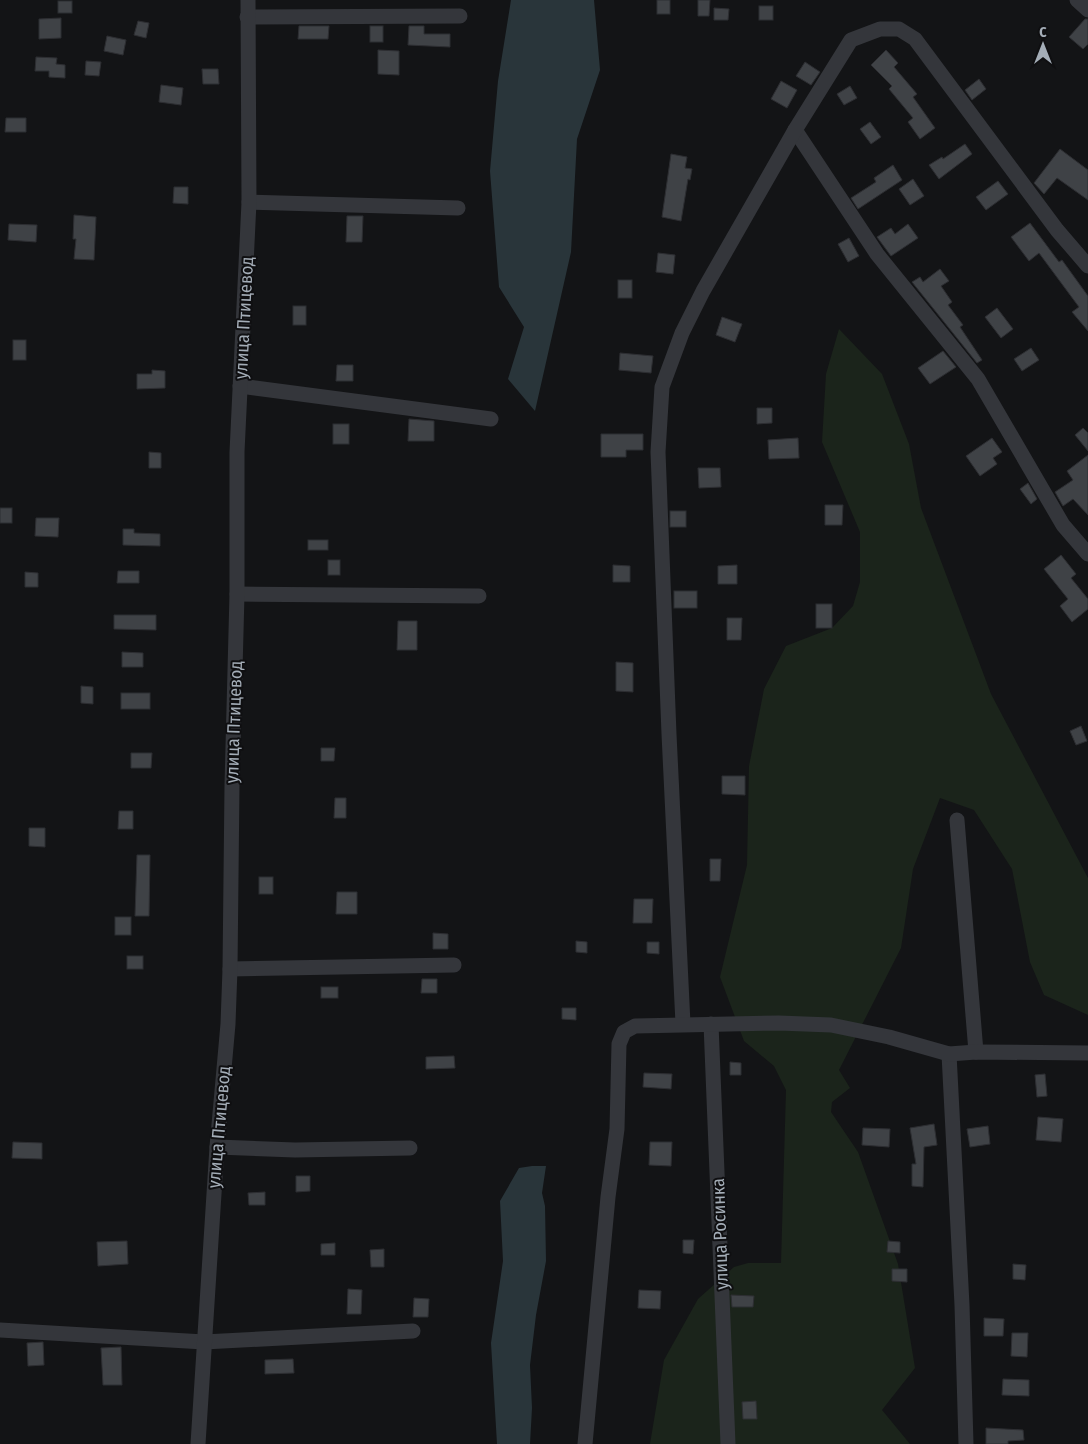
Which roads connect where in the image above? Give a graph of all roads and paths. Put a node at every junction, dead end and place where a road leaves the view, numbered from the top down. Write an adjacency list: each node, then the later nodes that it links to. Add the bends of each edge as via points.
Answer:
1 (248, 0): 5 (street, улица Птицевод)
2 (1077, 0): 3 (street)
3 (1088, 10)
4 (460, 16): 5 (street)
5 (247, 17): 7 (street, улица Птицевод)
6 (795, 130): 9 (street, via 851,40 880,28 899,29 915,40 1057,230); 12 (street, via 877,254 978,379 1063,524); 18 (street, via 703,291 682,333 662,388 658,452)
7 (249, 202): 8 (street); 10 (street, улица Птицевод)
8 (458, 208)
9 (1088, 266)
10 (240, 386): 11 (street); 13 (street, улица Птицевод)
11 (491, 419)
12 (1088, 554)
13 (238, 594): 14 (street); 17 (street, улица Птицевод)
14 (479, 596)
15 (957, 820): 20 (street)
16 (454, 965): 17 (street)
17 (230, 968): 23 (street, улица Птицевод)
18 (684, 1024): 19 (street); 29 (street, via 635,1026 624,1032 619,1044 616,1130)
19 (711, 1024): 21 (street, via 830,1025); 30 (street, улица Росинка)
20 (976, 1052): 21 (street); 22 (street)
21 (949, 1054): 31 (street)
22 (1088, 1054)
23 (217, 1148): 24 (street); 27 (street, улица Птицевод)
24 (410, 1148)
25 (0, 1330): 27 (street)
26 (413, 1331): 27 (street)
27 (204, 1342): 28 (street, улица Птицевод)
28 (198, 1444)
29 (585, 1444)
30 (728, 1444)
31 (966, 1444)

